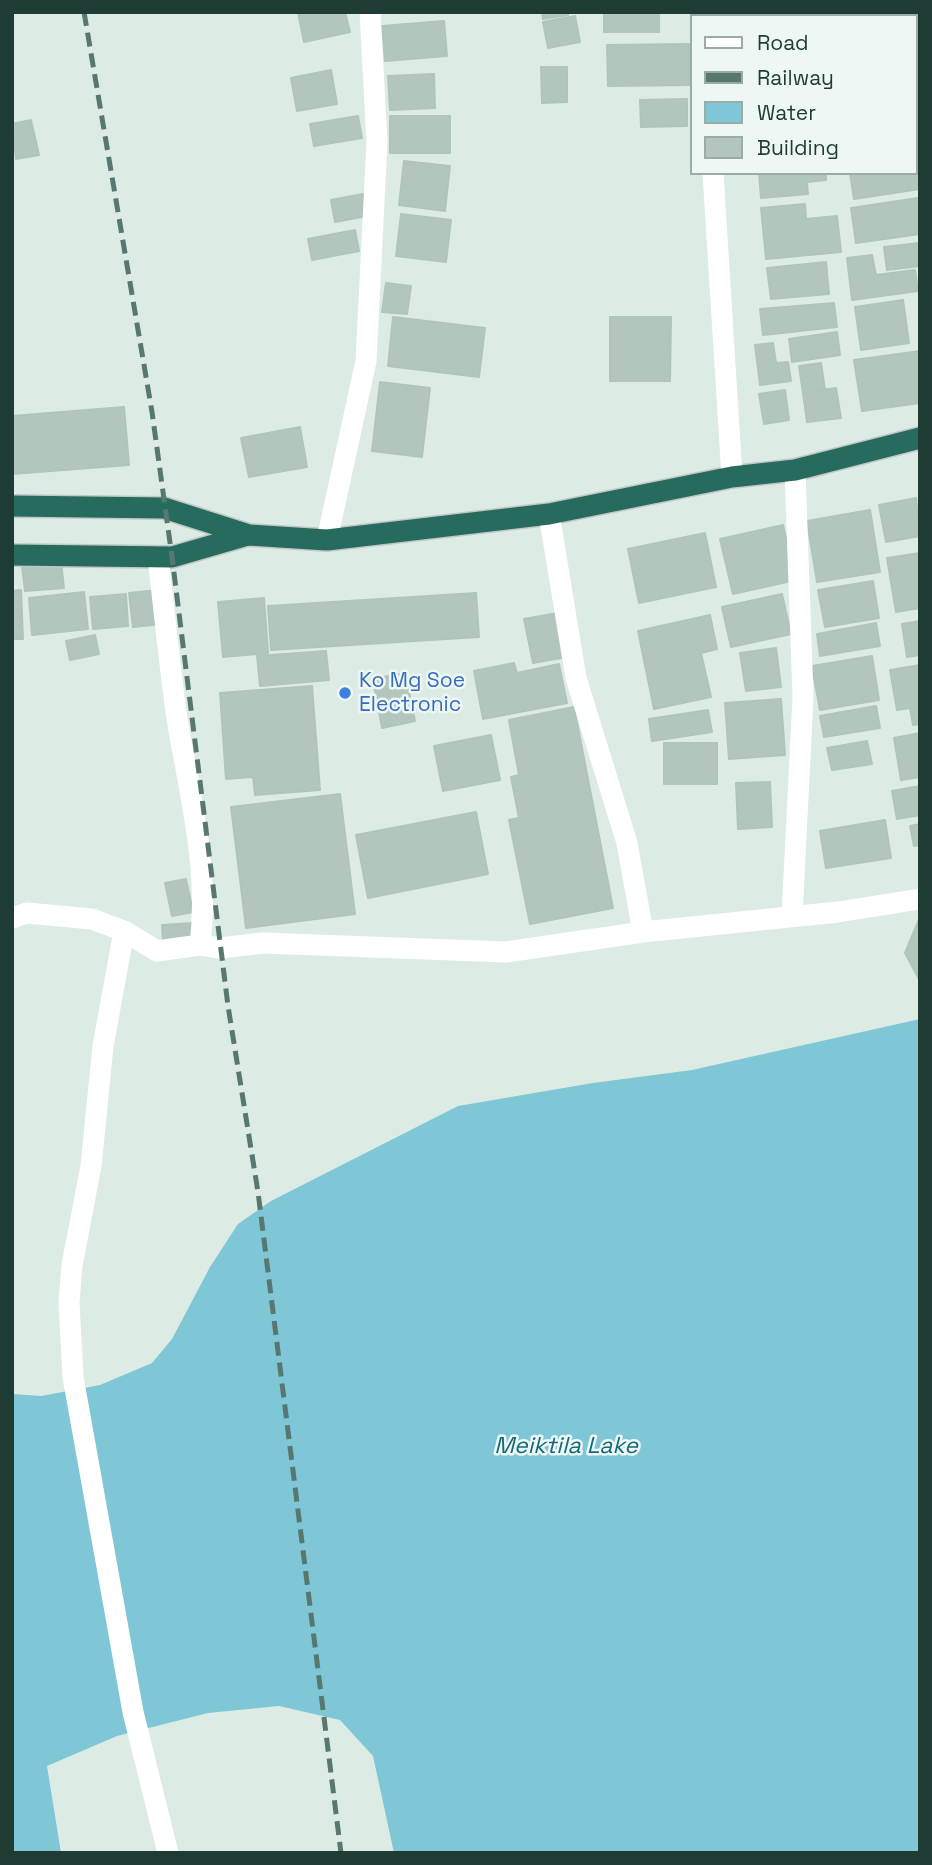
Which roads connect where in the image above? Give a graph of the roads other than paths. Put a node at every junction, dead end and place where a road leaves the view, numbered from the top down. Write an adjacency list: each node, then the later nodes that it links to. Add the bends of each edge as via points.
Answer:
1 (370, 12): 9 (street, via 377,142 366,361)
2 (713, 175): 5 (street)
3 (920, 438): 4 (highway)
4 (795, 470): 5 (highway); 13 (street, via 803,697)
5 (732, 477): 7 (highway)
6 (12, 506): 8 (highway, via 164,508)
7 (549, 514): 9 (highway); 16 (street, via 576,678 627,843)
8 (249, 535): 9 (highway); 11 (highway, via 173,557)
9 (327, 540)
10 (12, 555): 11 (highway)
11 (158, 557): 17 (street, via 201,873 204,911)
12 (920, 899): 13 (street)
13 (792, 916): 16 (street)
14 (12, 918): 15 (street, via 27,913 92,919)
15 (124, 931): 17 (street, via 157,951); 18 (street, via 103,1045 69,1315 73,1377 144,1765)
16 (643, 932): 17 (street, via 506,952)
17 (200, 945)
18 (168, 1853)

